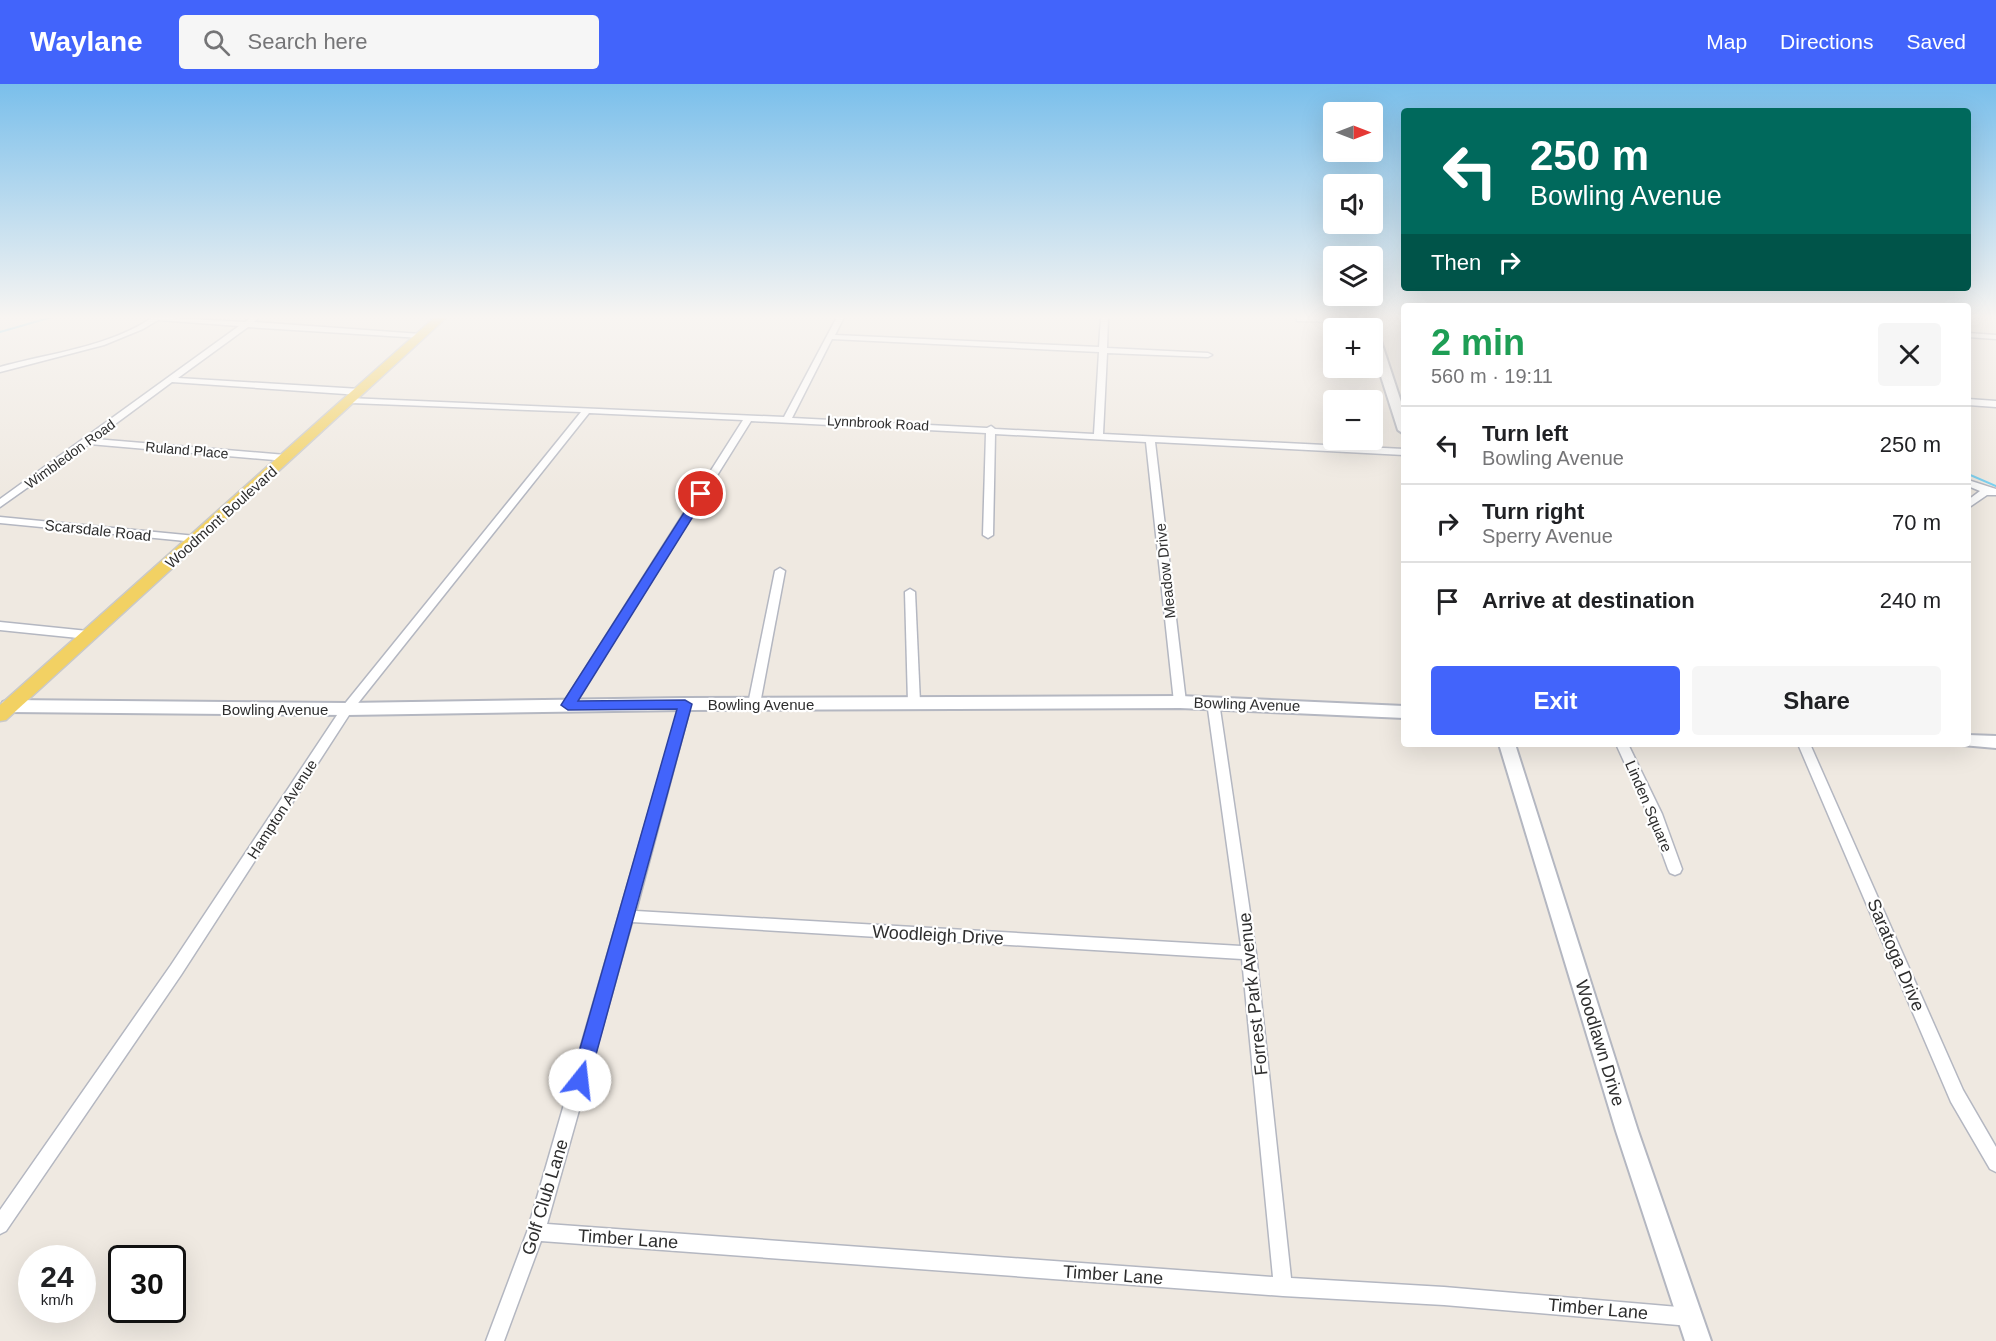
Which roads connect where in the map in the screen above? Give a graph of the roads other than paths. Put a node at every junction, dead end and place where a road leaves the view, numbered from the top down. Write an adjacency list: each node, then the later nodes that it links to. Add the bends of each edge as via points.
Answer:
1 (177, 376): 6 (street, Wimbledon Road)
2 (377, 376): 7 (main road, Woodmont Boulevard)
3 (810, 376): 12 (street)
4 (1102, 376): 15 (street)
5 (1387, 376): 13 (street)
6 (171, 380): 7 (street, Lynnbrook Road); 17 (street, Wimbledon Road)
7 (355, 396): 10 (street, Lynnbrook Road); 19 (main road, Woodmont Boulevard)
8 (1971, 402): 9 (street)
9 (1996, 404)
10 (587, 410): 11 (street, Lynnbrook Road); 37 (street, Hampton Avenue)
11 (749, 417): 12 (street, Lynnbrook Road); 36 (street)
12 (788, 418): 14 (street, Lynnbrook Road)
13 (1401, 420)
14 (991, 429): 15 (street, Lynnbrook Road); 25 (street)
15 (1098, 436): 16 (street, Lynnbrook Road)
16 (1150, 440): 18 (street, Lynnbrook Road); 31 (street, Meadow Drive)
17 (89, 441): 19 (street, Ruland Place); 22 (street, Wimbledon Road)
18 (1401, 452)
19 (286, 458): 26 (main road, Woodmont Boulevard)
20 (1971, 484): 21 (street)
21 (1993, 493): 23 (street)
22 (0, 504)
23 (1971, 504)
24 (0, 520): 26 (street, Scarsdale Road)
25 (988, 536)
26 (196, 539): 30 (main road, Woodmont Boulevard)
27 (780, 571): 35 (street)
28 (910, 592): 33 (street)
29 (0, 626): 30 (street)
30 (88, 636): 38 (main road, Woodmont Boulevard)
31 (1180, 702): 32 (street, Bowling Avenue); 33 (street, Bowling Avenue)
32 (1213, 702): 39 (street, Bowling Avenue); 47 (street, Forrest Park Avenue)
33 (914, 703): 35 (street, Bowling Avenue)
34 (685, 704): 35 (street, Bowling Avenue); 36 (street, Bowling Avenue); 46 (street, Golf Club Lane)
35 (754, 704)
36 (568, 705): 37 (street, Bowling Avenue)
37 (347, 710): 38 (street, Bowling Avenue); 49 (street, Hampton Avenue, via 176,970)
38 (5, 711)
39 (1401, 712)
40 (1971, 741): 41 (street)
41 (1996, 742)
42 (1508, 747): 52 (street, Woodlawn Drive, via 1627,1131)
43 (1623, 747): 45 (street, Linden Square, via 1655,814)
44 (1805, 747): 48 (street, Saratoga Drive, via 1957,1096)
45 (1674, 868)
46 (627, 916): 47 (street, Woodleigh Drive); 50 (street, Golf Club Lane)
47 (1249, 953): 51 (street, Forrest Park Avenue)
48 (1996, 1162)
49 (0, 1225)
50 (536, 1232): 51 (street, Timber Lane); 53 (street, Golf Club Lane)
51 (1283, 1287): 52 (street, Timber Lane)
52 (1690, 1317): 54 (street, Woodlawn Drive)
53 (495, 1341)
54 (1698, 1341)

